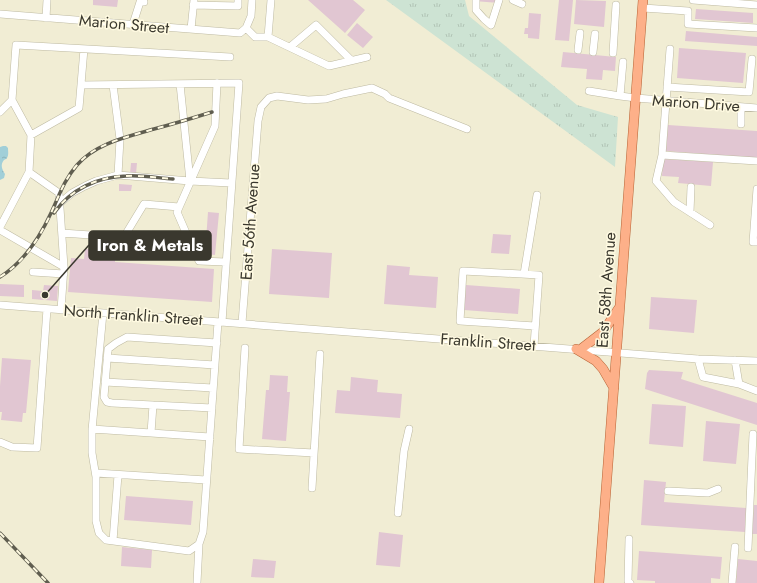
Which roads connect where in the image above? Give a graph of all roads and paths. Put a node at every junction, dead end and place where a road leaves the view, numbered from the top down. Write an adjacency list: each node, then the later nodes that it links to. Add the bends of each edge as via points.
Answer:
1 (47, 0): 18 (street)
2 (238, 0): 11 (street, via 238,6)
3 (252, 0): 20 (street, via 251,16)
4 (271, 0): 25 (street)
5 (476, 0): 6 (street, via 476,10 491,25)
6 (499, 0)
7 (513, 0): 12 (street)
8 (689, 0): 16 (street)
9 (693, 0): 15 (street)
10 (144, 2): 19 (street, via 140,2)
11 (193, 3): 22 (street)
12 (522, 4)
13 (643, 4): 16 (street); 45 (main road, East 58th Avenue)
14 (616, 5): 31 (street)
15 (757, 5)
16 (688, 11): 21 (street, via 688,24)
17 (0, 14): 18 (street, Marion Street)
18 (46, 18): 19 (street, Marion Street)
19 (133, 24): 22 (street, Marion Street)
20 (246, 28): 22 (street, Marion Street, via 240,33); 25 (street, via 256,37)
21 (757, 28)
22 (191, 29)
23 (580, 33): 29 (street)
24 (595, 34): 30 (street)
25 (268, 37): 26 (street)
26 (290, 47): 35 (street, via 329,66); 35 (street, via 316,25)
27 (84, 49): 32 (street); 39 (street); 46 (street, via 16,45)
28 (670, 49): 41 (street)
29 (578, 50)
30 (594, 52)
31 (613, 53)
32 (230, 56)
33 (367, 57): 35 (street)
34 (752, 59): 42 (street, via 749,92)
35 (351, 60)
36 (623, 62): 44 (street)
37 (216, 83): 38 (street); 59 (street, via 215,126); 60 (street, via 239,83)
38 (180, 84): 40 (street); 59 (street)
39 (81, 85): 40 (street); 54 (street, via 79,108)
40 (113, 85): 58 (street, via 120,139)
41 (667, 86): 42 (street); 47 (street)
42 (697, 88): 48 (street)
43 (589, 91): 44 (street, Marion Drive)
44 (620, 96): 45 (street, Marion Drive)
45 (636, 98): 47 (street, Marion Drive); 78 (main road, East 58th Avenue)
46 (12, 100): 51 (street); 54 (street)
47 (666, 101): 48 (street, Marion Drive); 55 (street)
48 (696, 103): 49 (street, Marion Drive)
49 (741, 107): 50 (street, Marion Drive); 52 (street)
50 (757, 108)
51 (0, 112)
52 (741, 124)
53 (467, 129): 83 (street, East 56th Avenue, via 388,98 372,88 326,99 308,100 277,96 269,98 261,107 258,121)
54 (32, 135): 57 (street)
55 (662, 155): 56 (street); 66 (street, via 656,181 674,202)
56 (757, 161)
57 (29, 172): 64 (street, via 59,193); 68 (street)
58 (118, 175): 59 (street); 64 (street, via 85,186)
59 (190, 181): 60 (street); 65 (street)
60 (232, 183): 73 (street)
61 (691, 187): 66 (street)
62 (757, 189): 72 (street, via 753,242)
63 (537, 195): 76 (street)
64 (60, 203): 69 (street)
65 (179, 207): 70 (street, via 144,204); 71 (street, via 177,212)
66 (690, 212): 67 (street)
67 (710, 225)
68 (0, 228): 74 (street)
69 (62, 233): 70 (street); 74 (street)
70 (124, 237): 71 (street)
71 (190, 242): 73 (street, via 199,260)
72 (757, 242)
73 (226, 262): 82 (street)
74 (64, 271): 75 (street); 80 (street)
75 (33, 272)
76 (524, 274): 84 (street, via 539,274); 84 (street, via 463,271 460,321)
77 (0, 305): 79 (street, North Franklin Street)
78 (620, 307): 88 (main road, via 603,332); 89 (main road, East 58th Avenue)
79 (47, 308): 80 (street, North Franklin Street); 108 (street, via 36,448 12,447)
80 (61, 310): 81 (street, North Franklin Street)
81 (103, 313): 82 (street, North Franklin Street); 103 (street)
82 (220, 322): 83 (street, Franklin Street); 85 (street)
83 (242, 323): 86 (street, Franklin Street)
84 (535, 326): 86 (street)
85 (217, 343): 91 (street, via 127,337 108,349); 95 (street)
86 (534, 346): 88 (street, Franklin Street)
87 (245, 348): 109 (street, via 239,449)
88 (578, 349): 89 (street, Franklin Street); 99 (main road, via 596,361)
89 (616, 352): 92 (street, Franklin Street); 99 (main road, East 58th Avenue)
90 (320, 354): 109 (street)
91 (106, 358): 95 (street); 96 (street)
92 (698, 359): 93 (street, Franklin Street); 97 (street, via 703,377)
93 (735, 360): 94 (street, Franklin Street); 97 (street)
94 (757, 361)
95 (215, 365): 98 (street)
96 (105, 382): 98 (street); 101 (street, via 104,397 107,402)
97 (739, 384): 100 (street)
98 (214, 388): 102 (street)
99 (614, 388): 123 (main road, East 58th Avenue)
100 (757, 392)
101 (153, 405): 102 (street); 105 (street)
102 (212, 408): 106 (street)
103 (92, 429): 105 (street); 110 (street, via 92,453)
104 (409, 429): 116 (street, via 404,451)
105 (151, 433): 106 (street)
106 (210, 437): 112 (street)
107 (755, 438): 121 (street)
108 (0, 442)
109 (314, 453): 113 (street)
110 (96, 473): 111 (street); 118 (street, via 96,521 99,533 106,540)
111 (118, 475): 112 (street); 118 (street)
112 (206, 480): 119 (street)
113 (312, 488)
114 (718, 489): 115 (street, via 708,493)
115 (668, 491)
116 (398, 513)
117 (629, 539): 124 (street)
118 (114, 540): 119 (street, via 189,551)
119 (199, 544): 122 (street)
120 (734, 547): 125 (street)
121 (748, 548)
122 (197, 583)
123 (599, 583)
124 (630, 583)
125 (732, 583)

